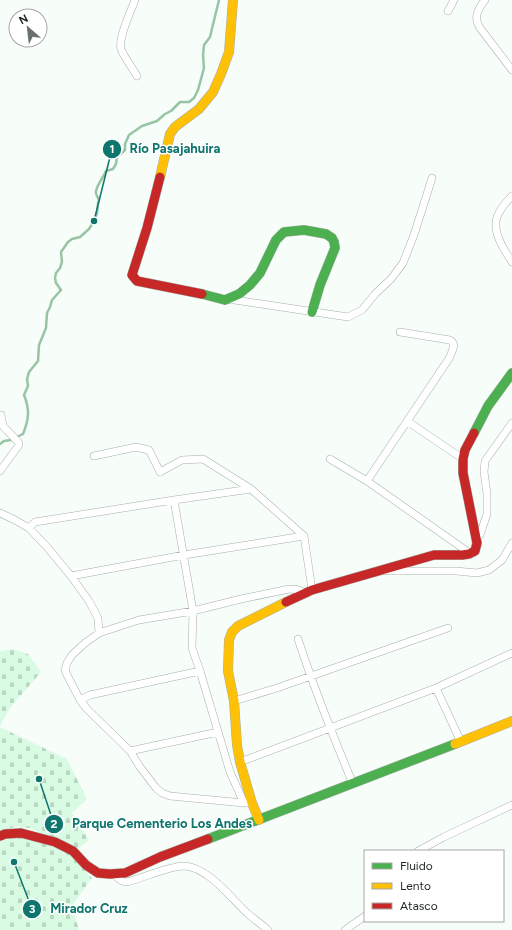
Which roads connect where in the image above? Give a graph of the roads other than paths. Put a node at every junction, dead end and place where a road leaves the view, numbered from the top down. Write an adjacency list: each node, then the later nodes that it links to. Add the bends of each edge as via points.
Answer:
1 (135, 0): 7 (street, via 122,35 121,48)
2 (233, 0): 11 (street, via 229,52 221,74 213,92 200,109 175,127 170,134 149,220 132,275 138,281 154,285 225,300)
3 (454, 0): 5 (street)
4 (485, 0): 6 (street, via 476,16 478,25)
5 (448, 11)
6 (512, 70)
7 (137, 76)
8 (432, 178): 12 (street, via 403,263 391,279 362,310 348,317)
9 (512, 196): 10 (street, via 500,211 496,226 504,249)
10 (512, 262)
11 (228, 298): 12 (street); 12 (street, via 239,294 250,285 260,273 276,240 284,232 304,230 326,234 332,238 335,248)
12 (312, 312)
13 (400, 332): 16 (street, via 450,340 454,345 450,356)
14 (512, 374): 20 (street, via 488,406)
15 (1, 415): 21 (street, via 3,426 20,445)
16 (407, 420): 20 (street); 22 (street)
17 (512, 423): 28 (street, via 485,461 487,514 480,535)
18 (94, 456): 23 (street, via 136,447 149,450 160,472 182,460 203,459)
19 (330, 459): 22 (street)
20 (462, 459): 28 (street)
21 (0, 471)
22 (367, 481): 30 (street)
23 (251, 489): 24 (street); 27 (street)
24 (174, 500): 26 (street, via 35,522); 31 (street)
25 (0, 513): 26 (street)
26 (29, 528): 33 (street)
27 (304, 536): 31 (street); 34 (street)
28 (476, 537): 30 (street, via 475,552)
29 (512, 543): 32 (street, via 502,560 489,570 477,573)
30 (471, 554): 32 (street, via 434,555)
31 (184, 555): 33 (street); 35 (street)
32 (377, 571): 34 (street)
33 (71, 576): 37 (street, via 98,618)
34 (308, 592): 35 (street, via 289,589 240,598); 44 (street, via 247,621 232,632 228,640 228,671)
35 (193, 611): 37 (street, via 139,620); 40 (street, via 192,648)
36 (448, 628): 41 (street)
37 (99, 633): 43 (street, via 72,656 65,670)
38 (298, 639): 41 (street)
39 (512, 653): 42 (street)
40 (200, 671): 43 (street, via 90,695); 47 (street)
41 (310, 676): 44 (street); 46 (street)
42 (436, 688): 46 (street); 48 (street)
43 (80, 700): 49 (street)
44 (234, 701): 50 (street)
45 (512, 721): 48 (street)
46 (330, 728): 50 (street); 51 (street)
47 (218, 732): 49 (street); 52 (street, via 230,772)
48 (461, 742): 51 (street)
49 (130, 751): 52 (street, via 156,788 170,796)
50 (240, 762): 52 (street)
51 (353, 784): 54 (street)
52 (248, 803): 54 (street)
53 (512, 805): 56 (street)
54 (258, 820): 57 (street, via 125,873)
55 (0, 836): 57 (street, via 21,833 55,842 73,851 98,873)
56 (420, 850)
57 (115, 874): 59 (street, via 121,882 128,882 168,869 191,867 208,875)
58 (364, 917): 60 (street)
59 (268, 930)
60 (346, 930)

